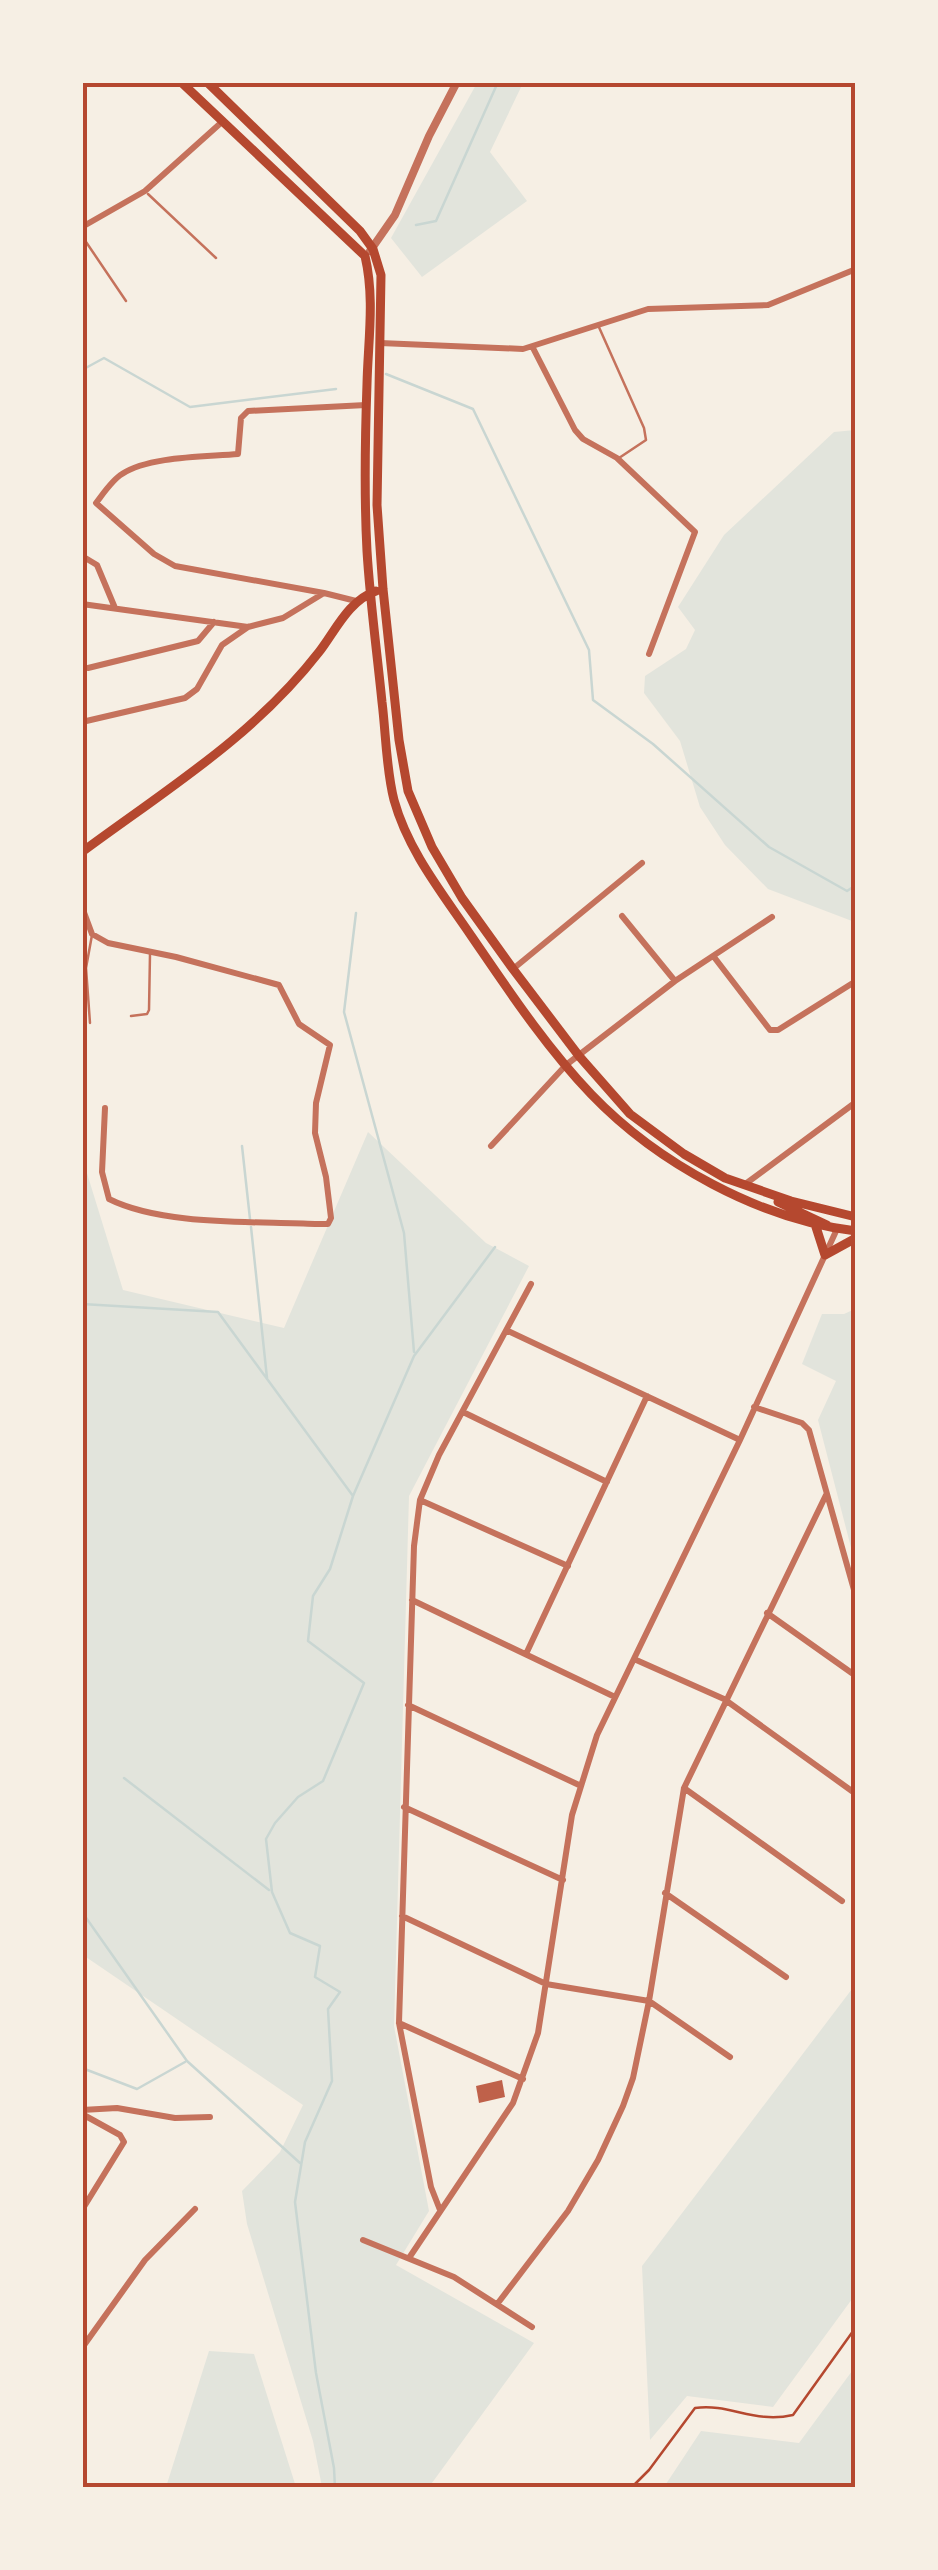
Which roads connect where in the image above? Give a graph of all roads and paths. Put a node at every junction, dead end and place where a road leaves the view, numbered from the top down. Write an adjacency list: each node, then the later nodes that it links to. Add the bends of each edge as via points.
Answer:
1 (180, 82): 4 (main road)
2 (207, 82): 8 (main road, via 360,231)
3 (458, 82): 8 (street, via 395,215)
4 (223, 122): 5 (street); 8 (main road)
5 (144, 191): 6 (street); 9 (lane)
6 (82, 228)
7 (82, 236): 11 (lane)
8 (369, 252): 13 (main road, via 382,274); 15 (main road)
9 (216, 258)
10 (856, 269): 12 (street, via 768,305 648,308)
11 (126, 302)
12 (598, 323): 14 (street); 17 (lane, via 646,440)
13 (380, 343): 14 (street); 15 (main road)
14 (533, 348): 17 (street, via 575,430)
15 (372, 385): 16 (main road); 19 (main road)
16 (366, 406): 20 (main road); 21 (street, via 248,411 241,418 238,454 136,468 120,474 96,503 175,566)
17 (617, 458): 27 (street, via 696,532)
18 (82, 556): 24 (street, via 97,565)
19 (383, 589): 20 (main road); 38 (main road, via 408,791 448,876)
20 (371, 592): 22 (main road); 44 (main road, via 393,797 406,833)
21 (324, 593): 22 (street); 26 (street, via 283,618)
22 (356, 601): 30 (main road, via 268,712)
23 (82, 604): 24 (street)
24 (116, 610): 25 (street)
25 (214, 622): 26 (street); 28 (street, via 198,641)
26 (248, 626): 29 (street, via 222,644 197,689 184,698)
27 (649, 654)
28 (88, 668)
29 (82, 722)
30 (82, 852)
31 (642, 863): 38 (street)
32 (82, 907): 35 (street)
33 (622, 916): 39 (street)
34 (772, 917): 37 (street)
35 (92, 934): 36 (street); 42 (lane, via 86,968)
36 (150, 954): 41 (lane, via 149,1010); 46 (street, via 279,985 299,1024 330,1045 315,1133 328,1224 170,1218 123,1206 110,1199 102,1172)
37 (714, 957): 39 (street); 40 (street, via 770,1030)
38 (513, 969): 43 (main road)
39 (675, 981): 43 (street)
40 (856, 981)
41 (131, 1016)
42 (90, 1022)
43 (579, 1056): 44 (street); 48 (main road, via 630,1114)
44 (566, 1066): 47 (street); 50 (main road, via 622,1123 685,1168 733,1196)
45 (856, 1102): 48 (street)
46 (105, 1108)
47 (491, 1146)
48 (744, 1186): 49 (main road); 51 (main road)
49 (856, 1217)
50 (816, 1226): 51 (main road); 53 (main road)
51 (837, 1229): 52 (main road); 53 (street)
52 (856, 1233): 53 (main road)
53 (825, 1255): 57 (street)
54 (531, 1284): 55 (street)
55 (508, 1330): 56 (street); 58 (street)
56 (648, 1396): 59 (street); 60 (street)
57 (754, 1407): 59 (street); 61 (street, via 806,1426)
58 (463, 1412): 60 (street); 62 (street)
59 (740, 1440): 68 (street)
60 (607, 1482): 63 (street)
61 (826, 1495): 64 (street); 66 (street)
62 (420, 1500): 63 (street); 65 (street)
63 (568, 1566): 67 (street)
64 (856, 1597)
65 (412, 1600): 67 (street); 72 (street)
66 (768, 1612): 69 (street); 71 (street)
67 (526, 1654): 70 (street)
68 (634, 1659): 70 (street); 71 (street)
69 (855, 1675)
70 (615, 1697): 73 (street)
71 (724, 1700): 74 (street); 75 (street)
72 (408, 1705): 73 (street); 76 (street)
73 (579, 1784): 77 (street)
74 (684, 1788): 78 (street); 79 (street)
75 (856, 1794)
76 (404, 1807): 77 (street); 80 (street)
77 (563, 1880): 82 (street)
78 (665, 1893): 81 (street); 83 (street)
79 (842, 1901)
80 (402, 1916): 82 (street); 84 (street)
81 (786, 1978)
82 (546, 1984): 83 (street); 86 (street)
83 (648, 2001): 85 (street); 94 (street, via 633,2078 612,2134 568,2211)
84 (400, 2023): 86 (street); 91 (street)
85 (730, 2058)
86 (523, 2079): 91 (street, via 504,2121)
87 (82, 2112): 88 (street, via 117,2108); 90 (street, via 124,2142)
88 (210, 2117)
89 (195, 2209): 97 (street, via 145,2260)
90 (82, 2210)
91 (440, 2211): 93 (street)
92 (363, 2240): 93 (street)
93 (410, 2258): 94 (street)
94 (498, 2303): 95 (street)
95 (532, 2327)
96 (856, 2328): 98 (path, via 793,2414 771,2420 695,2408)
97 (82, 2348)
98 (631, 2488)

